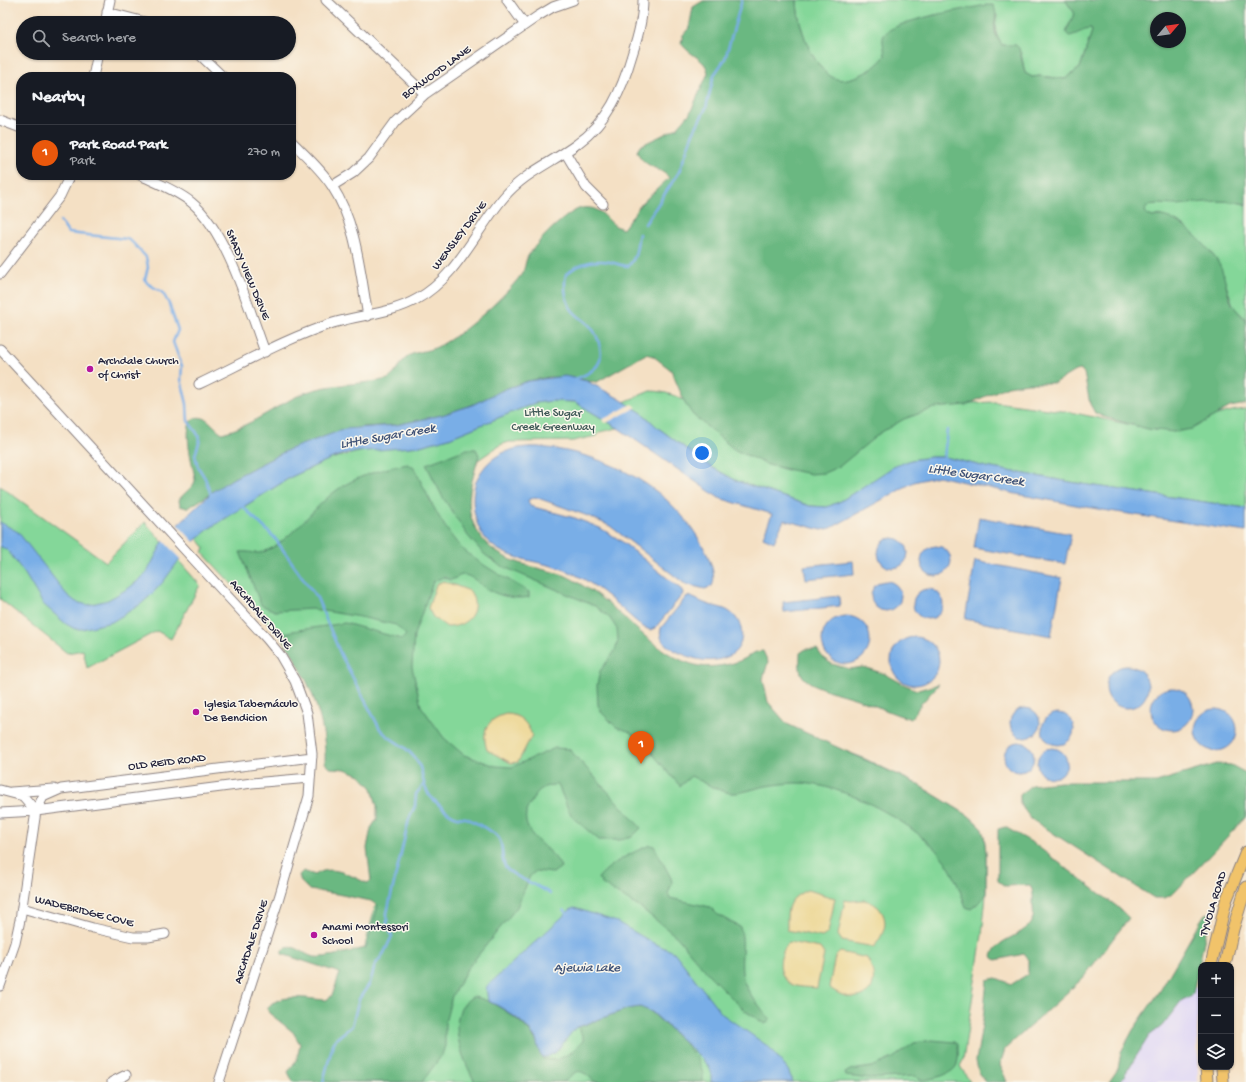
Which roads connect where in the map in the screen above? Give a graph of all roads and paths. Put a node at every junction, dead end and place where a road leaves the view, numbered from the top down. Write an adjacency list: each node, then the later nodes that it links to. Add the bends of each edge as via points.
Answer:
1 (110, 0): 6 (street)
2 (326, 0): 14 (street)
3 (506, 0): 9 (street)
4 (573, 0): 9 (street, BOXWOOD LANE, via 553,8)
5 (643, 0): 18 (street, WENSLEY DRIVE, via 639,33 618,97 596,128)
6 (107, 12): 7 (street); 8 (street)
7 (106, 16)
8 (122, 16)
9 (525, 25): 14 (street, BOXWOOD LANE)
10 (97, 60): 12 (street)
11 (205, 60): 13 (street)
12 (94, 72)
13 (218, 72)
14 (425, 94): 21 (street, BOXWOOD LANE, via 396,122 369,158 353,173)
15 (0, 120): 16 (street)
16 (16, 126)
17 (296, 146): 21 (street)
18 (565, 152): 22 (street, via 586,187); 24 (street, WENSLEY DRIVE, via 517,184 453,267 432,289 404,306)
19 (68, 180): 23 (street, via 60,196)
20 (151, 180): 26 (street, SHADY VIEW DRIVE, via 191,202 211,222 228,255)
21 (332, 186): 24 (street, via 349,219)
22 (603, 204)
23 (0, 274)
24 (368, 316): 26 (street, WENSLEY DRIVE, via 333,324)
25 (0, 349): 28 (street, ARCHDALE DRIVE, via 267,639 286,664 299,688 307,713)
26 (265, 352): 27 (street, WENSLEY DRIVE)
27 (199, 384)
28 (312, 756): 29 (street, ARCHDALE DRIVE); 30 (street, OLD REID ROAD)
29 (310, 778): 33 (street); 46 (street, ARCHDALE DRIVE, via 309,796 279,898)
30 (61, 789): 32 (street); 33 (street, OLD REID ROAD, via 43,797)
31 (0, 790): 32 (street)
32 (11, 792): 33 (street, via 23,796)
33 (36, 810): 34 (street); 37 (street, OLD REID ROAD)
34 (0, 813)
35 (1246, 852): 39 (main road, TYVOLA ROAD, via 1226,902)
36 (1246, 889): 40 (main road, TYVOLA ROAD, via 1234,924)
37 (22, 908): 38 (street, WADEBRIDGE COVE, via 133,937); 41 (street, OLD REID ROAD, via 15,943)
38 (165, 934)
39 (1212, 962)
40 (1226, 962)
41 (0, 986)
42 (1206, 1070): 47 (main road)
43 (1222, 1070): 48 (main road)
44 (126, 1075): 45 (street)
45 (112, 1082)
46 (219, 1082)
47 (1207, 1082)
48 (1224, 1082)

